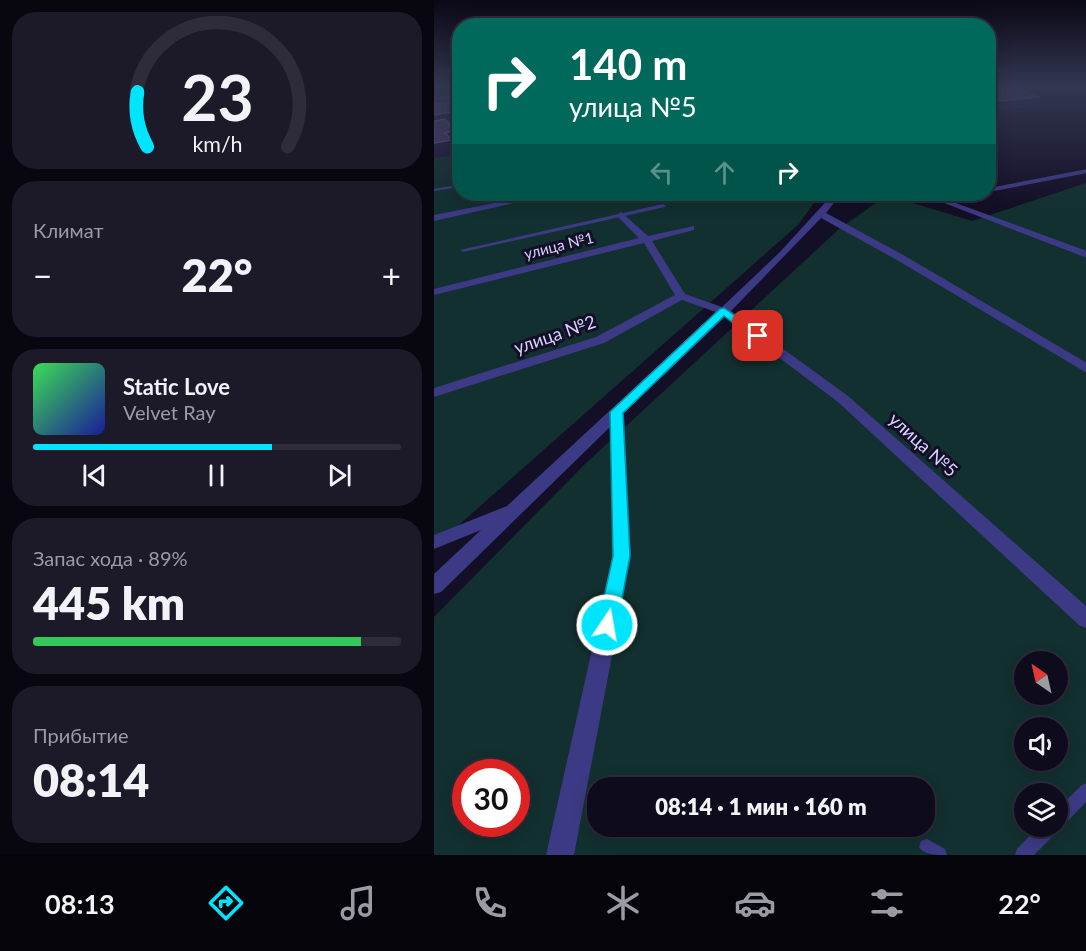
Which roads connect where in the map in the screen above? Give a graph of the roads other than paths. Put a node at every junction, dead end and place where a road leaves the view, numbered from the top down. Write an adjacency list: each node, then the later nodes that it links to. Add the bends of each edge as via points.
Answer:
1 (1086, 171): 3 (street)
2 (452, 187): 4 (lane)
3 (996, 189)
4 (434, 190)
5 (516, 201): 11 (street)
6 (830, 201): 9 (street)
7 (942, 201): 15 (street)
8 (663, 206): 10 (lane)
9 (820, 214): 18 (street); 19 (street)
10 (621, 215): 13 (street); 14 (lane)
11 (434, 218)
12 (691, 228): 13 (street, улица №1)
13 (647, 240): 16 (street, улица №1); 17 (street)
14 (463, 250)
15 (1086, 255)
16 (434, 292)
17 (681, 296): 18 (street, улица №5); 20 (street, улица №2, via 600,340)
18 (724, 311): 21 (street); 25 (street, улица №5, via 843,399)
19 (1086, 369)
20 (434, 393)
21 (617, 412): 22 (street); 29 (street, via 622,556)
22 (514, 508): 23 (street); 24 (street)
23 (434, 542)
24 (434, 586)
25 (1086, 620)
26 (1086, 790): 27 (lane)
27 (1068, 809)
28 (1040, 837): 30 (lane)
29 (560, 855)
30 (1023, 855)

